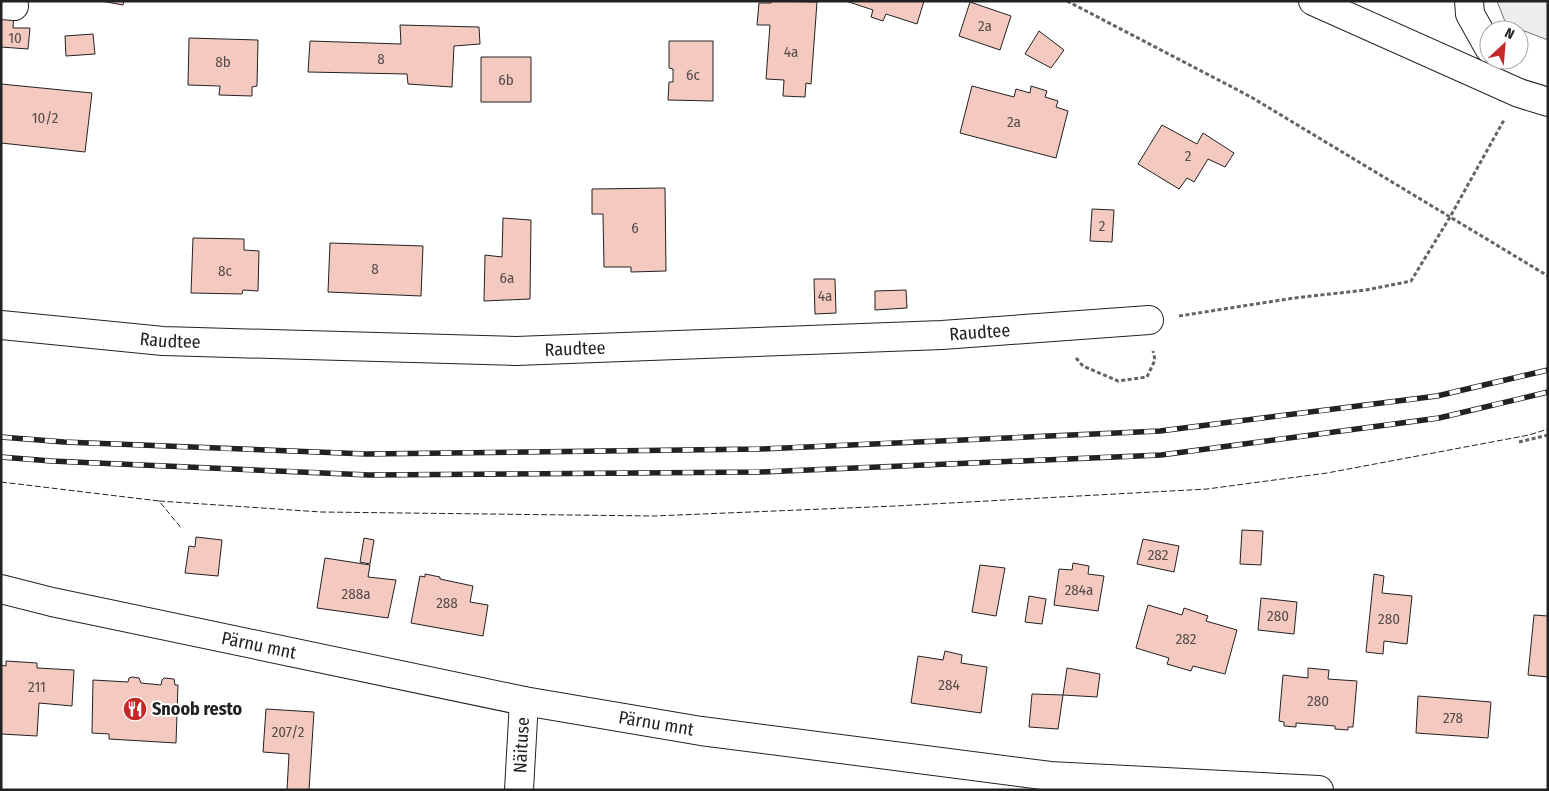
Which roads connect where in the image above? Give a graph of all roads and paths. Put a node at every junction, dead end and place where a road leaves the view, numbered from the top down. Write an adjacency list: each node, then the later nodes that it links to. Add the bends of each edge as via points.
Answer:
1 (1068, 1): 9 (path, via 1252,97)
2 (1313, 1): 6 (main road)
3 (1469, 1): 4 (main road, via 1470,14)
4 (1479, 30)
5 (1503, 70): 6 (main road)
6 (1519, 93): 7 (main road)
7 (1548, 102)
8 (1491, 145): 9 (path)
9 (1450, 217): 10 (path); 11 (path, via 1411,281)
10 (1548, 276)
11 (1148, 320): 13 (main road, Raudtee); 13 (path, via 1155,360 1147,377 1118,381 1083,366)
12 (1, 325): 13 (main road, Raudtee, via 163,340 516,351 942,335)
13 (1051, 327)
14 (1548, 435): 15 (path)
15 (1519, 442)
16 (1, 590): 17 (main road, Pärnu mnt)
17 (524, 701): 18 (main road, Näituse); 19 (main road, Pärnu mnt, via 701,731 1050,776)
18 (519, 790)
19 (1319, 790)

